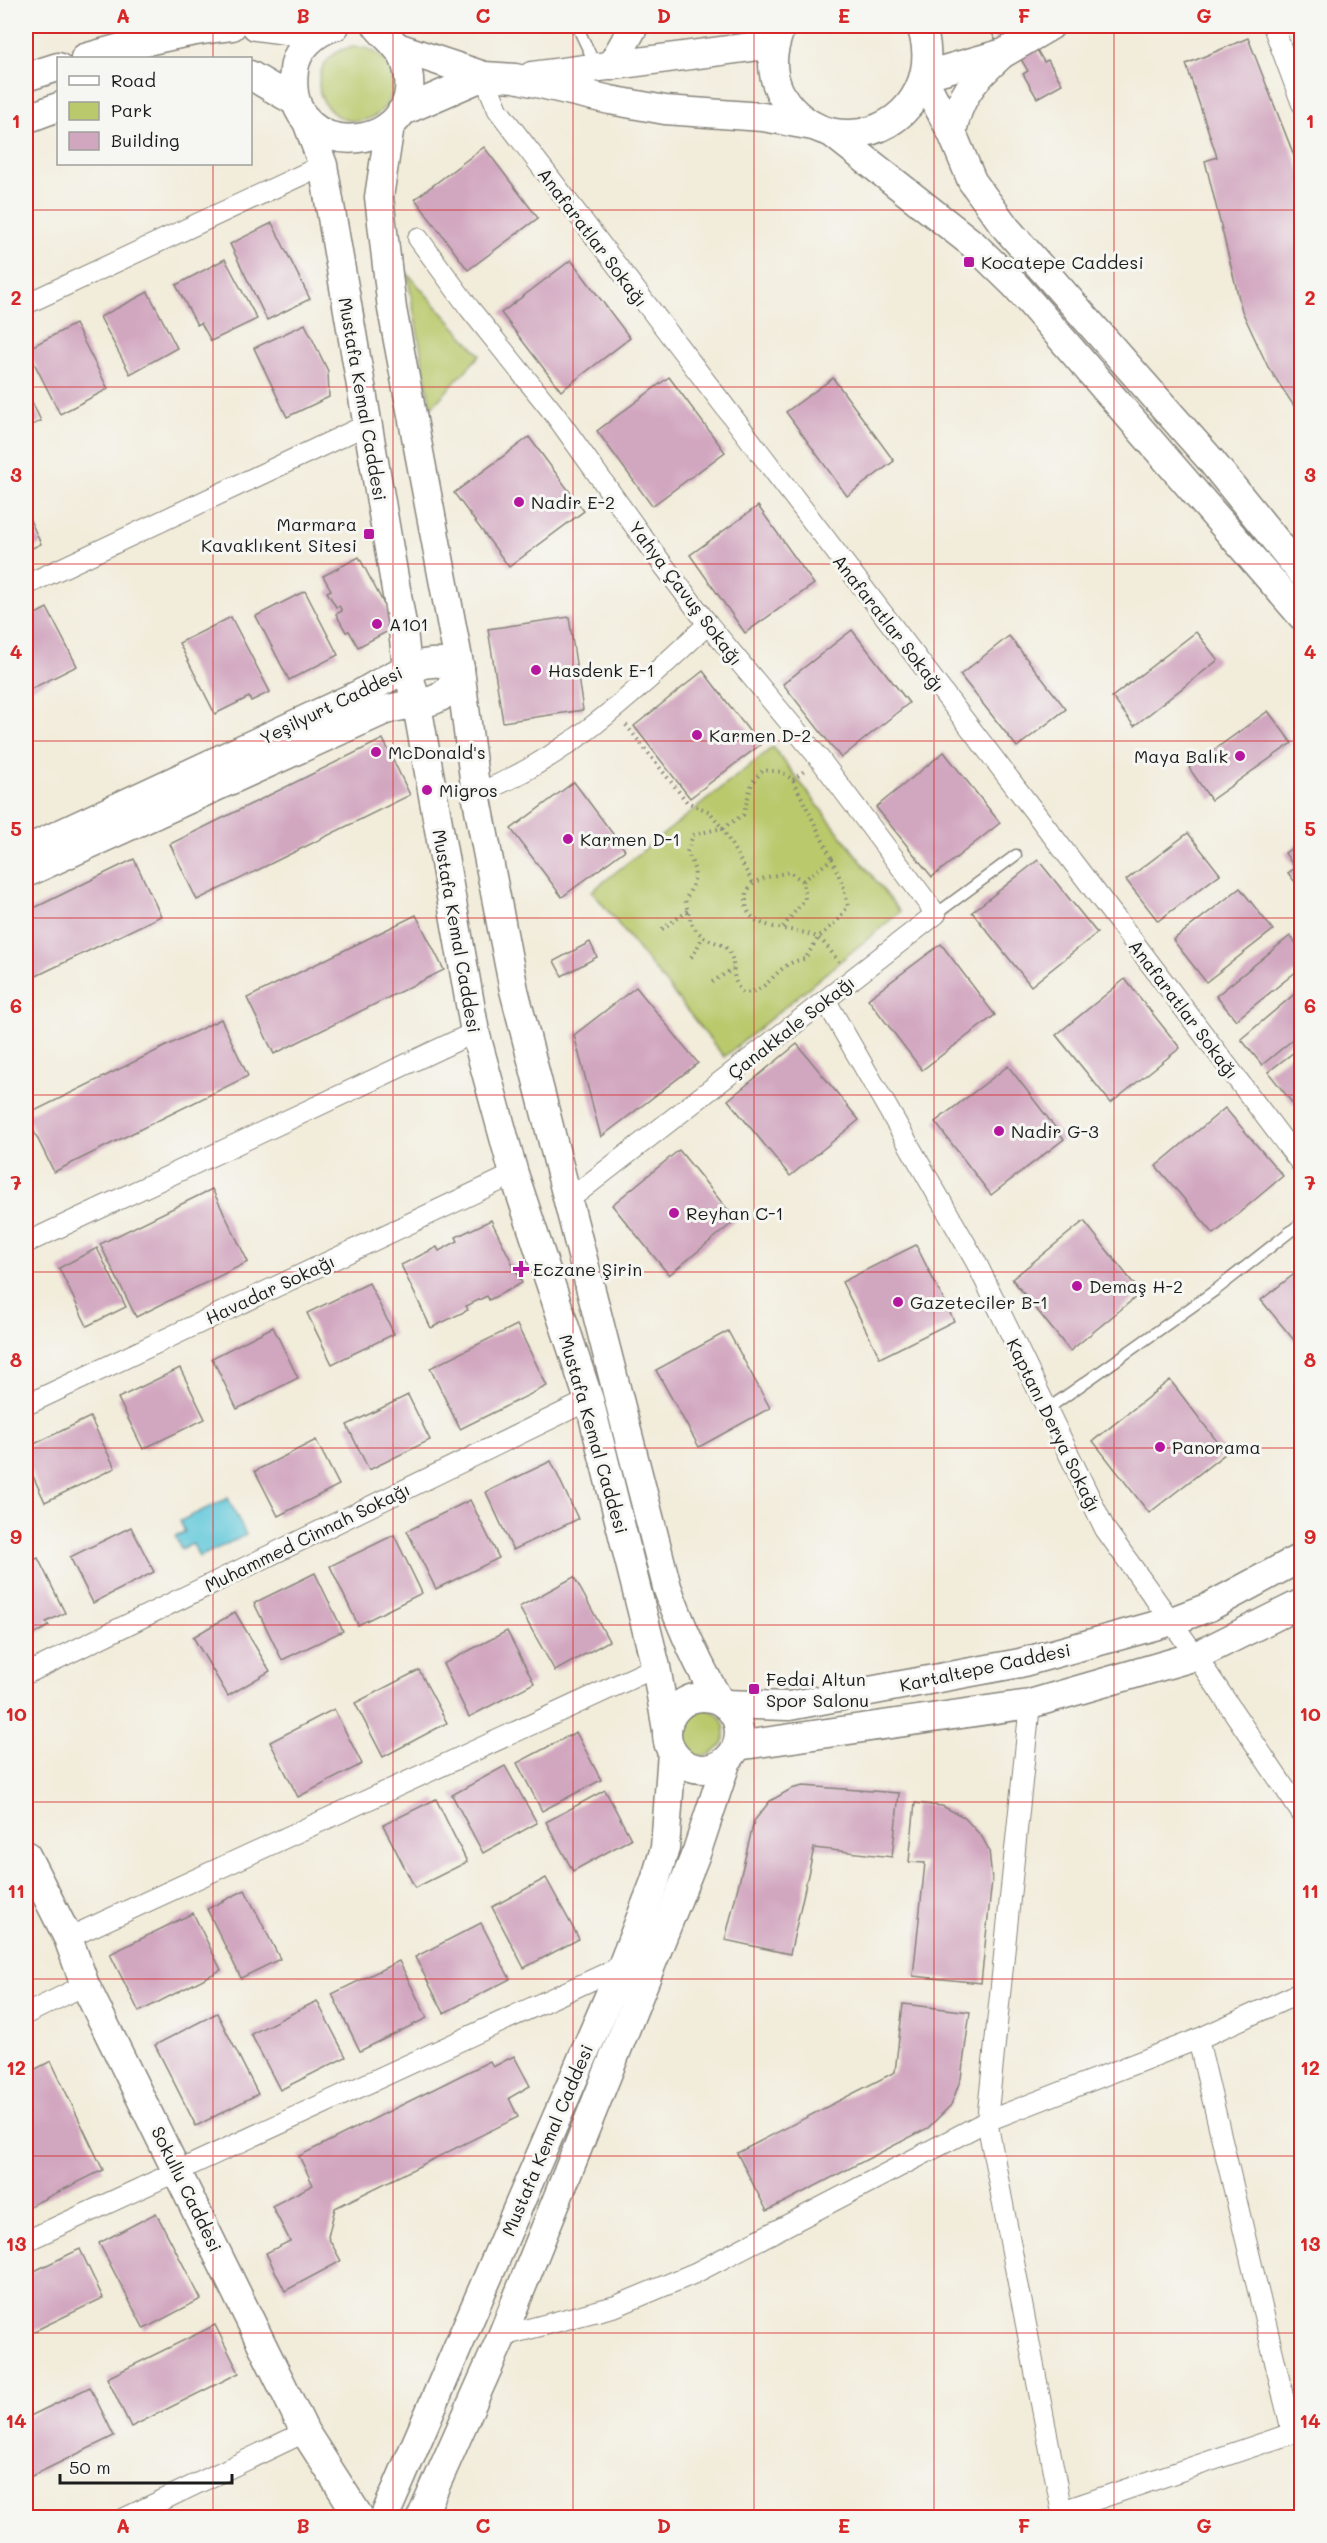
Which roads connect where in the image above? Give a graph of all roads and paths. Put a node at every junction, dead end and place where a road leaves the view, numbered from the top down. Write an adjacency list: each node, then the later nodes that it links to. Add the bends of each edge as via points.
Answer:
1 (220, 26): 12 (main road, via 150,39)
2 (256, 26): 8 (main road)
3 (577, 26): 13 (lane)
4 (634, 26): 13 (main road)
5 (921, 26): 18 (main road, via 928,57)
6 (1050, 26): 11 (main road)
7 (1273, 26): 20 (street)
8 (325, 29): 22 (main road, Mustafa Kemal Caddesi, via 303,47 294,64 292,84)
9 (381, 33): 16 (main road); 23 (main road, Mustafa Kemal Caddesi, via 405,60 409,77 407,95)
10 (773, 34): 13 (main road); 25 (main road, via 772,63 784,101 797,116)
11 (1004, 53): 18 (main road); 26 (main road, via 976,77 956,111)
12 (88, 57)
13 (604, 66): 19 (main road)
14 (57, 67): 17 (main road)
15 (252, 76): 22 (main road)
16 (484, 76): 19 (main road); 23 (main road); 59 (street, Anafaratlar Sokağı, via 498,110)
17 (26, 77)
18 (925, 77): 25 (main road, via 908,106 895,118 852,134); 26 (main road)
19 (515, 78): 25 (main road, via 665,110 763,117)
20 (1302, 104)
21 (57, 107): 24 (main road)
22 (301, 111): 23 (main road, via 320,132 337,139 374,136); 27 (main road, Mustafa Kemal Caddesi)
23 (395, 118): 36 (main road, Mustafa Kemal Caddesi, via 379,197 392,309)
24 (26, 119)
25 (823, 130): 33 (main road, via 974,244 1016,286)
26 (951, 133): 31 (main road, via 972,181 1006,228 1208,457)
27 (323, 165): 29 (street); 30 (main road, Mustafa Kemal Caddesi)
28 (418, 238): 34 (street, Yahya Çavuş Sokağı, via 556,416)
29 (26, 304)
30 (366, 425): 32 (street); 35 (main road, Mustafa Kemal Caddesi)
31 (1302, 573)
32 (26, 585)
33 (1302, 616)
34 (708, 624): 38 (street); 48 (street, Yahya Çavuş Sokağı, via 819,758)
35 (407, 668): 36 (main road, Yeşilyurt Caddesi, via 437,663); 37 (main road, Mustafa Kemal Caddesi); 41 (main road, Yeşilyurt Caddesi, via 360,694)
36 (460, 669): 37 (main road, Yeşilyurt Caddesi, via 453,686 443,696); 39 (main road, Mustafa Kemal Caddesi)
37 (417, 705): 44 (main road, Yeşilyurt Caddesi, via 383,711); 58 (main road, Mustafa Kemal Caddesi)
38 (615, 711): 39 (street, via 555,755); 40 (path, via 687,802 710,812)
39 (477, 794): 61 (main road, Mustafa Kemal Caddesi, via 514,990)
40 (722, 828): 43 (path, via 743,815 752,783 764,770 782,772 793,780); 46 (path); 47 (path, via 693,836 687,852 696,870 694,885 685,900)
41 (26, 850)
42 (1016, 855): 48 (lane, Çanakkale Sokağı)
43 (832, 859): 45 (path); 52 (path, via 848,906)
44 (26, 873)
45 (803, 881): 46 (path, via 789,872); 49 (path, via 805,899)
46 (753, 883): 49 (path, via 745,903 752,915 767,927)
47 (688, 911): 50 (path); 51 (path, via 691,923)
48 (936, 914): 55 (street, Çanakkale Sokağı)
49 (783, 927): 52 (path)
50 (662, 929)
51 (703, 937): 53 (path); 54 (path, via 726,948)
52 (818, 938): 54 (path, via 805,959 792,960 754,993 743,993 735,984); 55 (path)
53 (691, 957)
54 (733, 969): 56 (path)
55 (854, 979): 57 (street, Çanakkale Sokağı)
56 (712, 982)
57 (826, 1001): 61 (street, Çanakkale Sokağı); 66 (street, Kaptanı Derya Sokağı, via 976,1262)
58 (475, 1032): 60 (main road, Mustafa Kemal Caddesi); 63 (street)
59 (1302, 1165)
60 (514, 1174): 64 (main road, Mustafa Kemal Caddesi); 65 (street, Havadar Sokağı)
61 (567, 1201): 73 (main road, Mustafa Kemal Caddesi, via 667,1587 704,1675)
62 (1296, 1227): 66 (lane, via 1217,1289)
63 (26, 1243)
64 (589, 1400): 71 (main road, Mustafa Kemal Caddesi); 72 (street, Muhammed Cinnah Sokağı)
65 (26, 1405)
66 (1046, 1410): 69 (street, Kaptanı Derya Sokağı, via 1105,1529)
67 (1302, 1557): 69 (main road, Kartaltepe Caddesi, via 1209,1607)
68 (1302, 1603): 70 (main road, Kartaltepe Caddesi)
69 (1172, 1621): 70 (street, Kaptanı Derya Sokağı); 73 (main road, Kartaltepe Caddesi, via 1020,1663 789,1706)
70 (1196, 1656): 74 (main road, Kartaltepe Caddesi); 77 (street, Kaptanı Derya Sokağı)
71 (656, 1667): 75 (main road, Mustafa Kemal Caddesi); 79 (street)
72 (26, 1674)
73 (722, 1702): 75 (main road, via 707,1696 685,1701 670,1718); 76 (main road, via 735,1714 739,1725)
74 (1030, 1704): 76 (main road, Kartaltepe Caddesi); 85 (street)
75 (670, 1741): 76 (main road, via 680,1761 701,1769 712,1768); 80 (main road, Mustafa Kemal Caddesi, via 665,1848)
76 (732, 1753): 88 (main road, Mustafa Kemal Caddesi, via 697,1851)
77 (1302, 1814)
78 (26, 1855): 79 (main road, Sokullu Caddesi)
79 (68, 1938): 81 (main road, Sokullu Caddesi)
80 (622, 1966): 86 (street); 94 (main road, Mustafa Kemal Caddesi)
81 (85, 1985): 83 (street); 86 (main road, Sokullu Caddesi)
82 (1302, 1992): 84 (street)
83 (26, 2014)
84 (1197, 2039): 85 (street); 90 (street)
85 (987, 2121): 88 (street, via 695,2273 616,2306); 91 (street)
86 (177, 2169): 87 (street); 89 (main road, Sokullu Caddesi)
87 (26, 2241)
88 (502, 2336): 95 (main road, Mustafa Kemal Caddesi)
89 (305, 2432): 92 (street); 93 (main road, Sokullu Caddesi)
90 (1297, 2432): 91 (street)
91 (1063, 2514)
92 (125, 2517)
93 (360, 2517)
94 (384, 2517)
95 (421, 2517)

